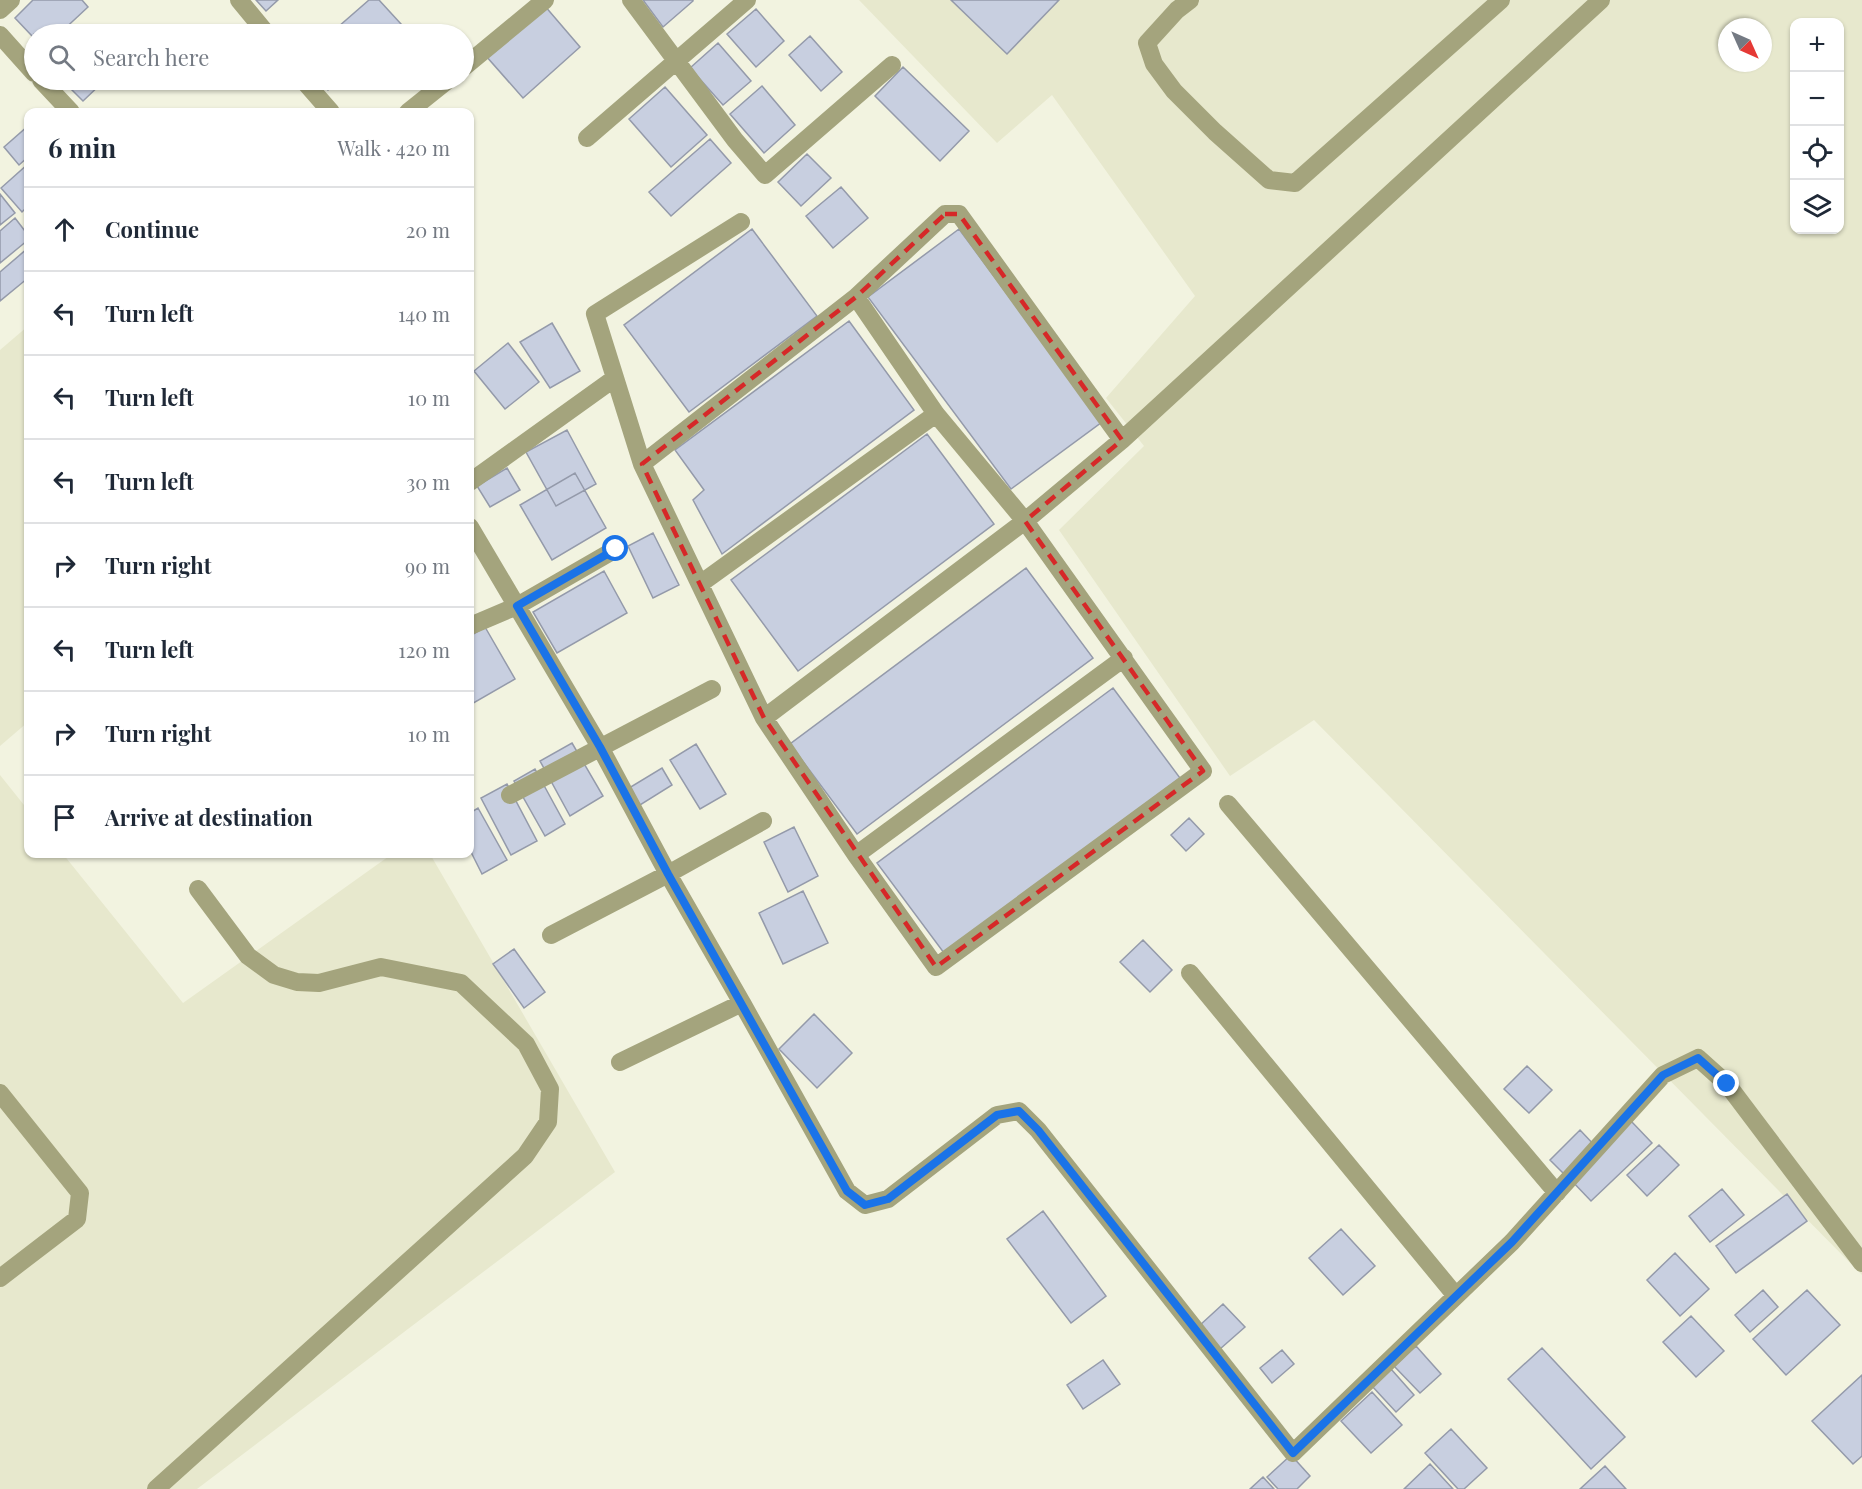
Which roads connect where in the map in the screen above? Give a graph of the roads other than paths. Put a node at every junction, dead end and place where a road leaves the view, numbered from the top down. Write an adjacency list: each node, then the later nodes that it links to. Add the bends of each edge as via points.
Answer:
1 (11, 0): 9 (street)
2 (239, 0): 10 (street)
3 (545, 0): 12 (street)
4 (631, 0): 13 (street)
5 (747, 0): 13 (street)
6 (1190, 0): 7 (street, via 1147,43 1154,64 1182,99 1269,180 1294,183)
7 (1502, 0)
8 (1601, 0): 27 (street)
9 (0, 10)
10 (259, 24)
11 (0, 35): 14 (street)
12 (474, 59)
13 (676, 61): 15 (street, via 765,175); 22 (street)
14 (24, 62)
15 (892, 65)
16 (50, 90): 19 (street)
17 (312, 90): 20 (street)
18 (436, 90): 21 (street)
19 (67, 108)
20 (328, 108)
21 (413, 108)
22 (587, 138)
23 (741, 222): 25 (street, via 595,314)
24 (856, 297): 26 (street); 27 (street, via 945,214 959,214); 28 (street)
25 (615, 378): 28 (street); 29 (street)
26 (936, 414): 30 (street); 33 (street)
27 (1122, 440): 30 (street)
28 (642, 464): 33 (street)
29 (474, 479)
30 (1025, 521): 36 (street); 38 (street)
31 (474, 534): 34 (street)
32 (616, 549): 34 (street)
33 (700, 584): 38 (street)
34 (517, 606): 35 (street); 39 (street)
35 (474, 624)
36 (1124, 658): 43 (street); 43 (street, via 1203,771 1165,800 936,967)
37 (712, 688): 39 (street)
38 (764, 718): 43 (street)
39 (600, 747): 40 (street); 44 (street)
40 (510, 795)
41 (1228, 804): 51 (street)
42 (763, 820): 44 (street)
43 (856, 855)
44 (668, 874): 46 (street); 48 (street)
45 (198, 889): 55 (street, via 248,956 274,975 319,983 381,967 461,983 526,1044 550,1089 548,1122 525,1156)
46 (551, 934)
47 (1190, 973): 54 (street)
48 (742, 1003): 49 (street); 54 (street, via 847,1191 865,1205 888,1199 997,1115 1019,1111 1293,1453)
49 (620, 1062)
50 (0, 1093): 53 (street, via 80,1193 77,1219)
51 (1557, 1193): 52 (street, via 1663,1075 1698,1058 1727,1084); 54 (street)
52 (1862, 1263)
53 (0, 1278)
54 (1456, 1296)
55 (156, 1489)

